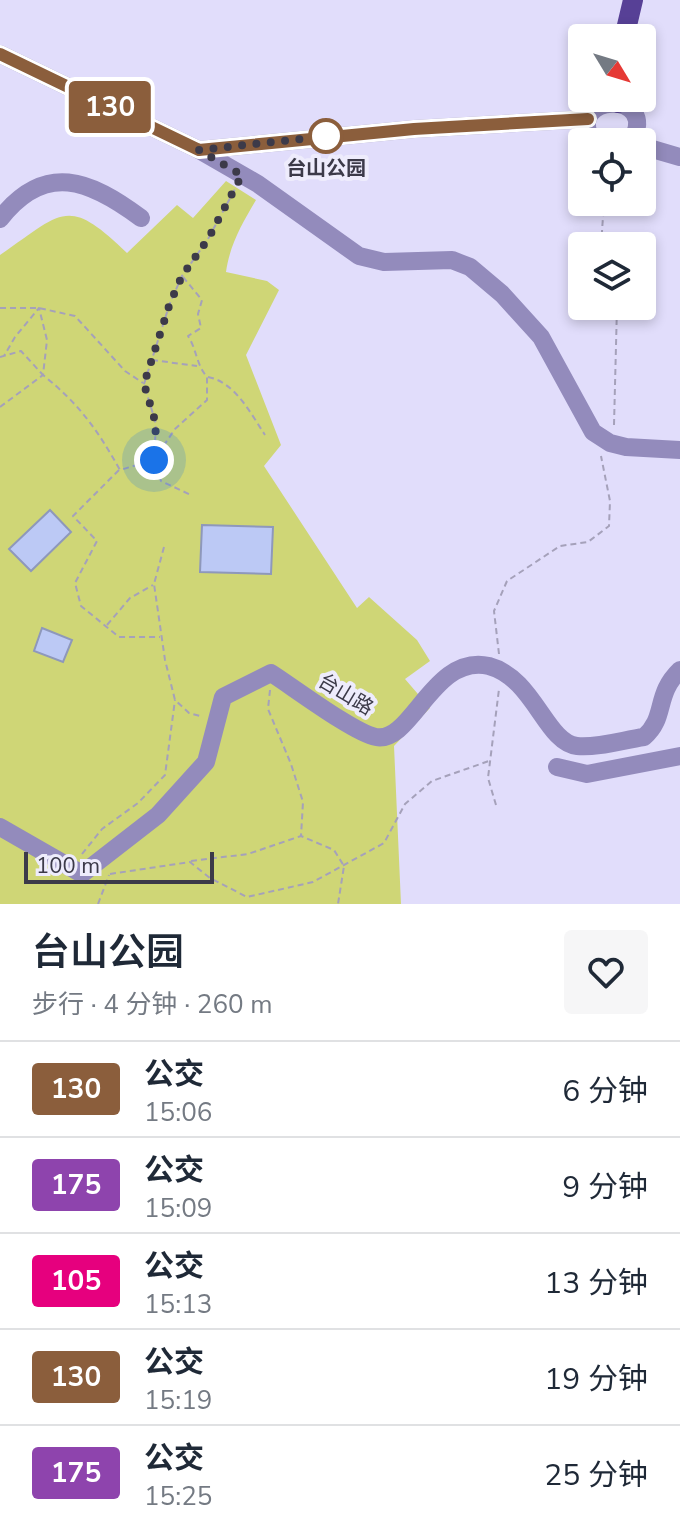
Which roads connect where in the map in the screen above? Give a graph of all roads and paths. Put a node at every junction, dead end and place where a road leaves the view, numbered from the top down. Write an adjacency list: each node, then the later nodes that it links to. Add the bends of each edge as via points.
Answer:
1 (0, 54): 5 (street)
2 (593, 112): 3 (street)
3 (588, 119): 4 (street); 5 (street)
4 (588, 128)
5 (199, 150): 8 (street)
6 (656, 150): 7 (street)
7 (680, 157)
8 (242, 175): 12 (path); 24 (street, via 359,256 384,262 452,260 479,274 541,337 588,428)
9 (7, 200): 10 (street, via 68,181 116,199); 11 (street)
10 (141, 218)
11 (0, 219)
12 (182, 276): 17 (path); 18 (path, via 202,300 201,328 188,336)
13 (0, 308): 14 (path)
14 (39, 308): 16 (path); 19 (path, via 47,340); 21 (path, via 75,316 125,371)
15 (616, 320): 24 (path)
16 (2, 356): 19 (path, via 21,351)
17 (151, 360): 18 (path); 21 (path)
18 (198, 366): 20 (path)
19 (43, 375): 22 (path); 27 (path, via 71,398)
20 (207, 377): 23 (path, via 220,380 246,405); 26 (path, via 207,400 175,429)
21 (144, 384): 26 (path, via 156,424)
22 (0, 407)
23 (265, 435)
24 (610, 443): 25 (street); 33 (path, via 601,456 609,526 588,542 560,546 507,581 494,611)
25 (680, 450)
26 (154, 460): 27 (path); 28 (path, via 161,481)
27 (120, 470): 31 (path, via 73,516 97,541 75,583 81,606)
28 (191, 495)
29 (164, 547): 30 (path)
30 (154, 584): 31 (path, via 130,598); 32 (path)
31 (107, 626): 32 (path, via 119,637)
32 (160, 637): 36 (path)
33 (501, 670): 34 (street, via 526,690 563,742 574,746 644,737 658,721 664,690); 35 (street, 台山路, via 474,665 458,669 388,737 355,727); 39 (path)
34 (680, 670)
35 (271, 673): 37 (street, via 223,697); 43 (path, via 268,709 303,802)
36 (175, 700): 37 (path, via 189,713); 46 (path, via 165,775 102,829)
37 (217, 719): 46 (street, via 206,762 158,815 82,874)
38 (680, 756): 40 (street, via 587,774)
39 (490, 760): 41 (path, via 488,778); 45 (path, via 432,781 405,804 384,843)
40 (557, 767)
41 (496, 805)
42 (0, 827): 46 (street)
43 (301, 836): 44 (path, via 248,854); 45 (path, via 334,850)
44 (190, 862): 45 (path, via 247,897 313,882); 47 (path, via 110,874)
45 (344, 866): 48 (path)
46 (73, 870)
47 (98, 904)
48 (338, 904)

